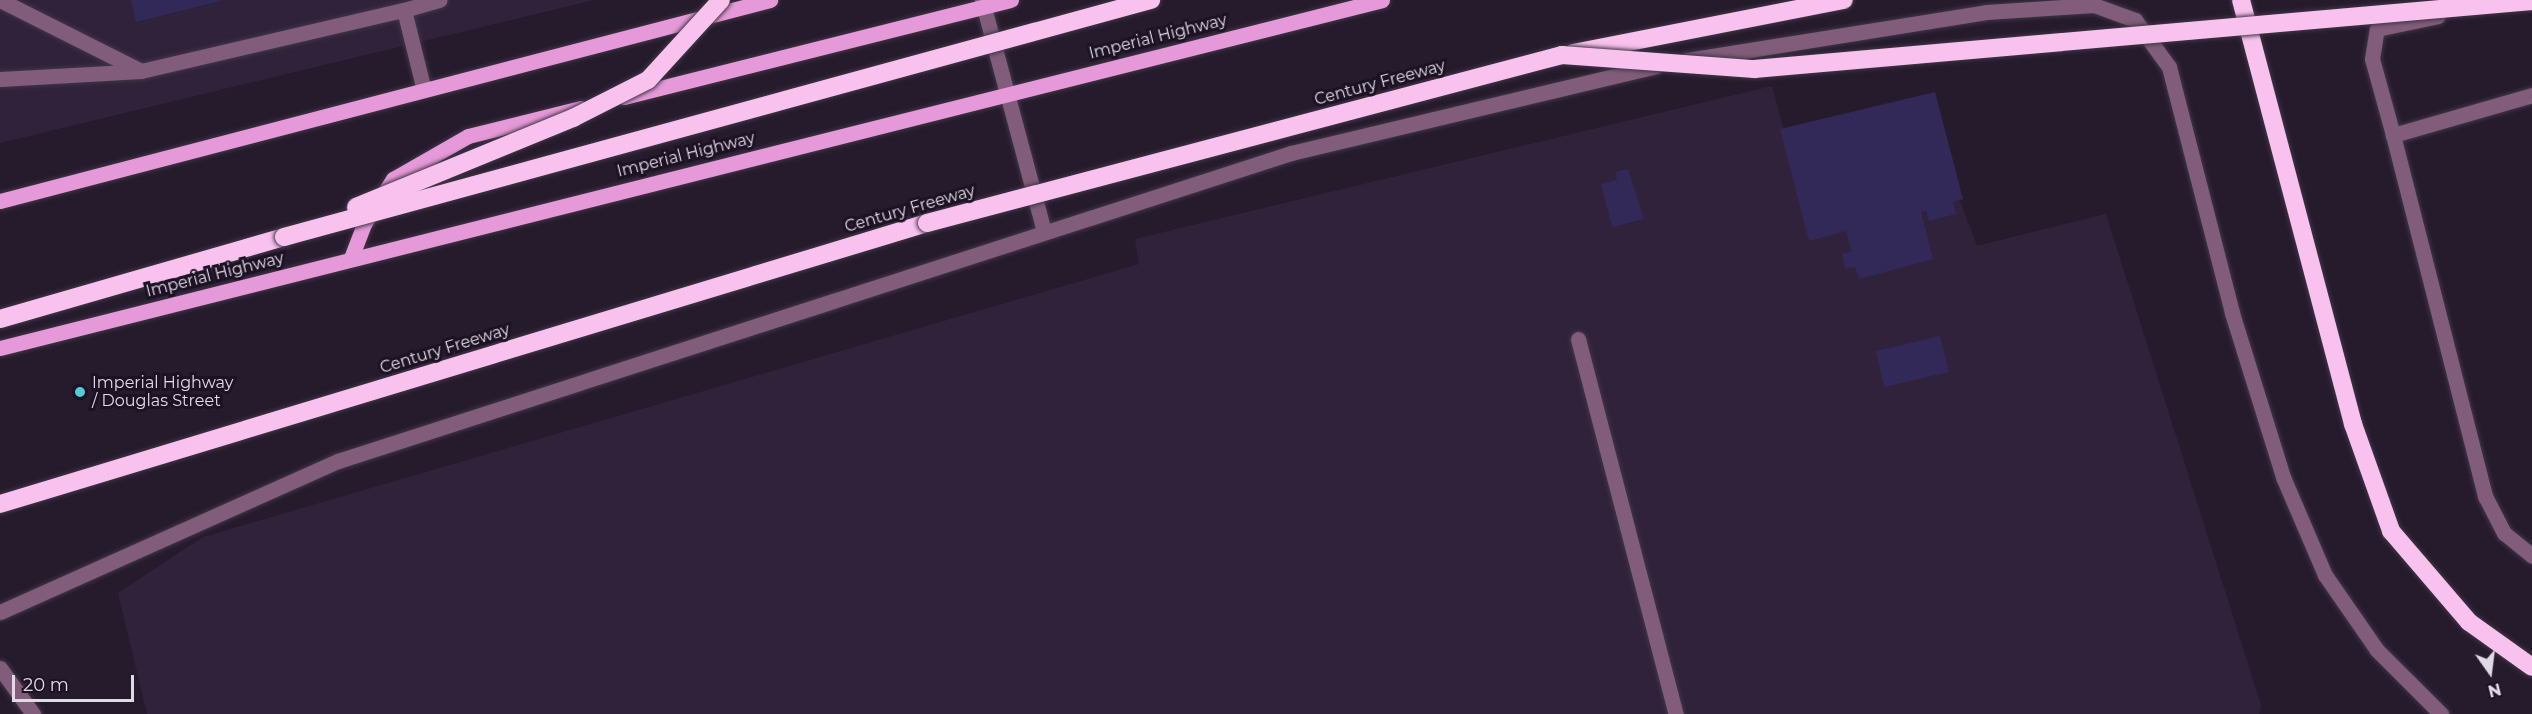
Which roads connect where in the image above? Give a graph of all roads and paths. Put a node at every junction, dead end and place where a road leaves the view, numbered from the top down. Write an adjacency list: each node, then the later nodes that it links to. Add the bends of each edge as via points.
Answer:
1 (0, 0): 15 (street)
2 (440, 0): 13 (street)
3 (721, 0): 23 (highway, bridge, via 648,80 573,118)
4 (770, 0): 17 (main road)
5 (1011, 0): 12 (main road)
6 (1151, 0): 23 (highway, bridge)
7 (1382, 0): 18 (main road, Imperial Highway)
8 (1844, 0): 14 (highway, Century Freeway, bridge)
9 (2241, 0): 31 (highway, via 2353,424 2391,531 2469,622)
10 (2508, 0): 20 (street, via 2377,29 2372,59)
11 (2532, 2): 14 (highway, bridge, via 1754,69)
12 (983, 3): 18 (street); 24 (main road, via 468,136 393,179 364,224)
13 (404, 10): 15 (street); 17 (street)
14 (1562, 55): 28 (highway, Century Freeway, bridge, via 927,223)
15 (141, 70): 16 (street)
16 (0, 79)
17 (424, 90): 21 (main road)
18 (1005, 92): 22 (street); 24 (main road, Imperial Highway)
19 (2532, 95): 20 (street)
20 (2393, 135): 29 (street, via 2485,496 2504,532)
21 (0, 201)
22 (1044, 232): 30 (street, via 338,461); 35 (street, via 1291,153 1603,76 1986,12 2094,5 2135,20 2169,67 2232,313 2283,477 2325,575 2377,650)
23 (284, 237): 25 (highway)
24 (351, 258): 27 (main road, Imperial Highway)
25 (0, 319)
26 (1578, 339): 34 (street)
27 (0, 348)
28 (0, 504)
29 (2532, 556)
30 (0, 612)
31 (2532, 667)
32 (0, 668): 33 (street)
33 (33, 714)
34 (1676, 714)
35 (2441, 714)

